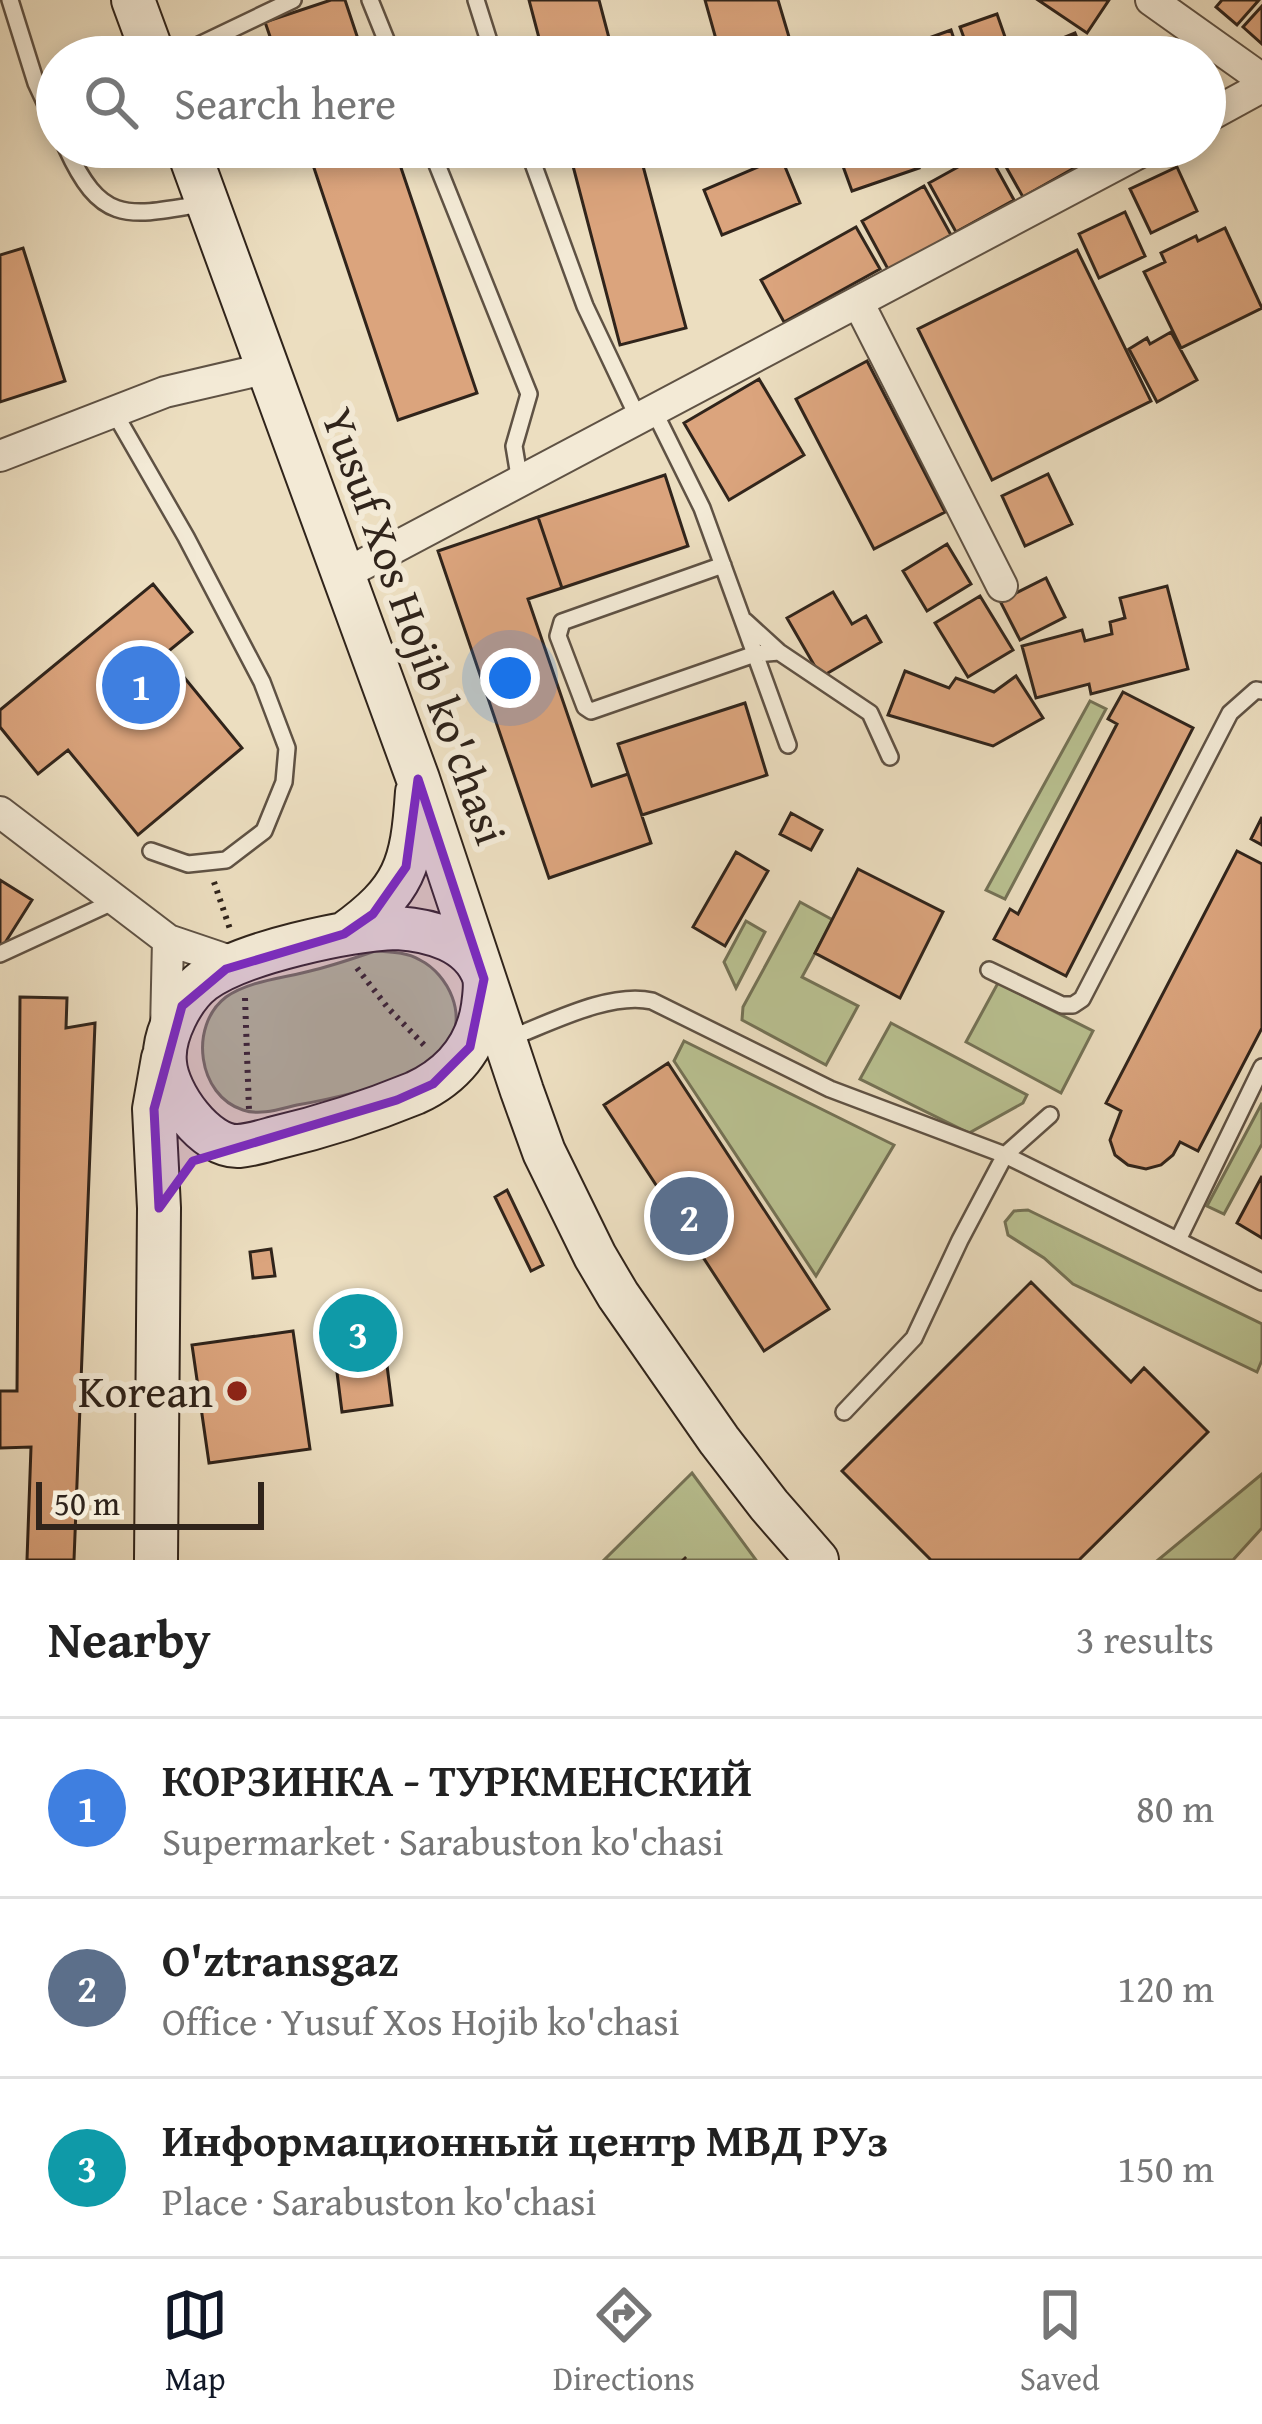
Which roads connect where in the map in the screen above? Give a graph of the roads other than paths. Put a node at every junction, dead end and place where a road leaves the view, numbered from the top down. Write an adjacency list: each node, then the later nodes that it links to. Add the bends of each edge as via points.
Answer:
1 (10, 0): 13 (lane)
2 (133, 0): 7 (main road)
3 (293, 0): 8 (lane)
4 (370, 0): 9 (lane)
5 (476, 0): 10 (lane)
6 (1151, 0): 11 (street)
7 (146, 36)
8 (218, 36)
9 (385, 36)
10 (487, 36)
11 (1199, 36)
12 (1226, 56): 14 (street)
13 (36, 80)
14 (1262, 83): 15 (street)
15 (1226, 105)
16 (75, 168): 21 (lane, via 104,206 129,214)
17 (194, 168): 21 (main road, Yusuf Xos Hojib ko'chasi)
18 (438, 168): 27 (lane, via 529,394 514,446)
19 (535, 168): 25 (lane, via 585,306)
20 (1110, 168): 22 (street)
21 (207, 203): 23 (main road, Yusuf Xos Hojib ko'chasi)
22 (858, 302): 25 (street); 30 (street)
23 (268, 368): 24 (street); 29 (main road, Yusuf Xos Hojib ko'chasi)
24 (114, 412): 26 (street); 39 (lane, via 262,682 287,748 284,782 264,831 226,860 188,863)
25 (646, 416): 27 (street); 28 (lane, via 702,508)
26 (0, 456)
27 (520, 483): 29 (street)
28 (723, 565): 31 (lane); 33 (lane, via 562,622 558,636 591,711)
29 (343, 575): 37 (main road, Yusuf Xos Hojib ko'chasi)
30 (1002, 586)
31 (742, 619): 32 (lane); 33 (lane)
32 (779, 652): 33 (lane); 36 (lane, via 870,713)
33 (755, 654): 35 (lane)
34 (1262, 691): 45 (lane, via 1230,712 1082,999 1062,1005)
35 (788, 745)
36 (890, 757)
37 (418, 779): 41 (main road, via 406,867 373,914); 46 (main road, Yusuf Xos Hojib ko'chasi)
38 (0, 812): 40 (street)
39 (152, 851)
40 (118, 900): 42 (street); 43 (lane)
41 (338, 936): 44 (main road); 46 (main road, via 397,928 433,933 466,952)
42 (168, 940): 44 (street); 48 (street)
43 (0, 954)
44 (240, 964): 48 (main road, via 200,983)
45 (989, 970)
46 (484, 979): 47 (main road, Yusuf Xos Hojib ko'chasi); 51 (main road, via 478,1028 433,1084)
47 (505, 1040): 52 (lane, via 639,998 830,1089); 58 (main road, Yusuf Xos Hojib ko'chasi, via 544,1152 607,1276 719,1440)
48 (166, 1046): 51 (main road, via 168,1074 196,1125); 53 (main road, via 154,1109)
49 (1262, 1067): 54 (lane)
50 (1049, 1115): 52 (lane)
51 (241, 1146): 53 (main road, via 187,1165)
52 (1005, 1155): 54 (lane); 56 (lane, via 914,1338)
53 (159, 1208): 57 (main road)
54 (1178, 1240): 55 (lane)
55 (1262, 1282)
56 (844, 1412)
57 (156, 1560)
58 (817, 1560)

